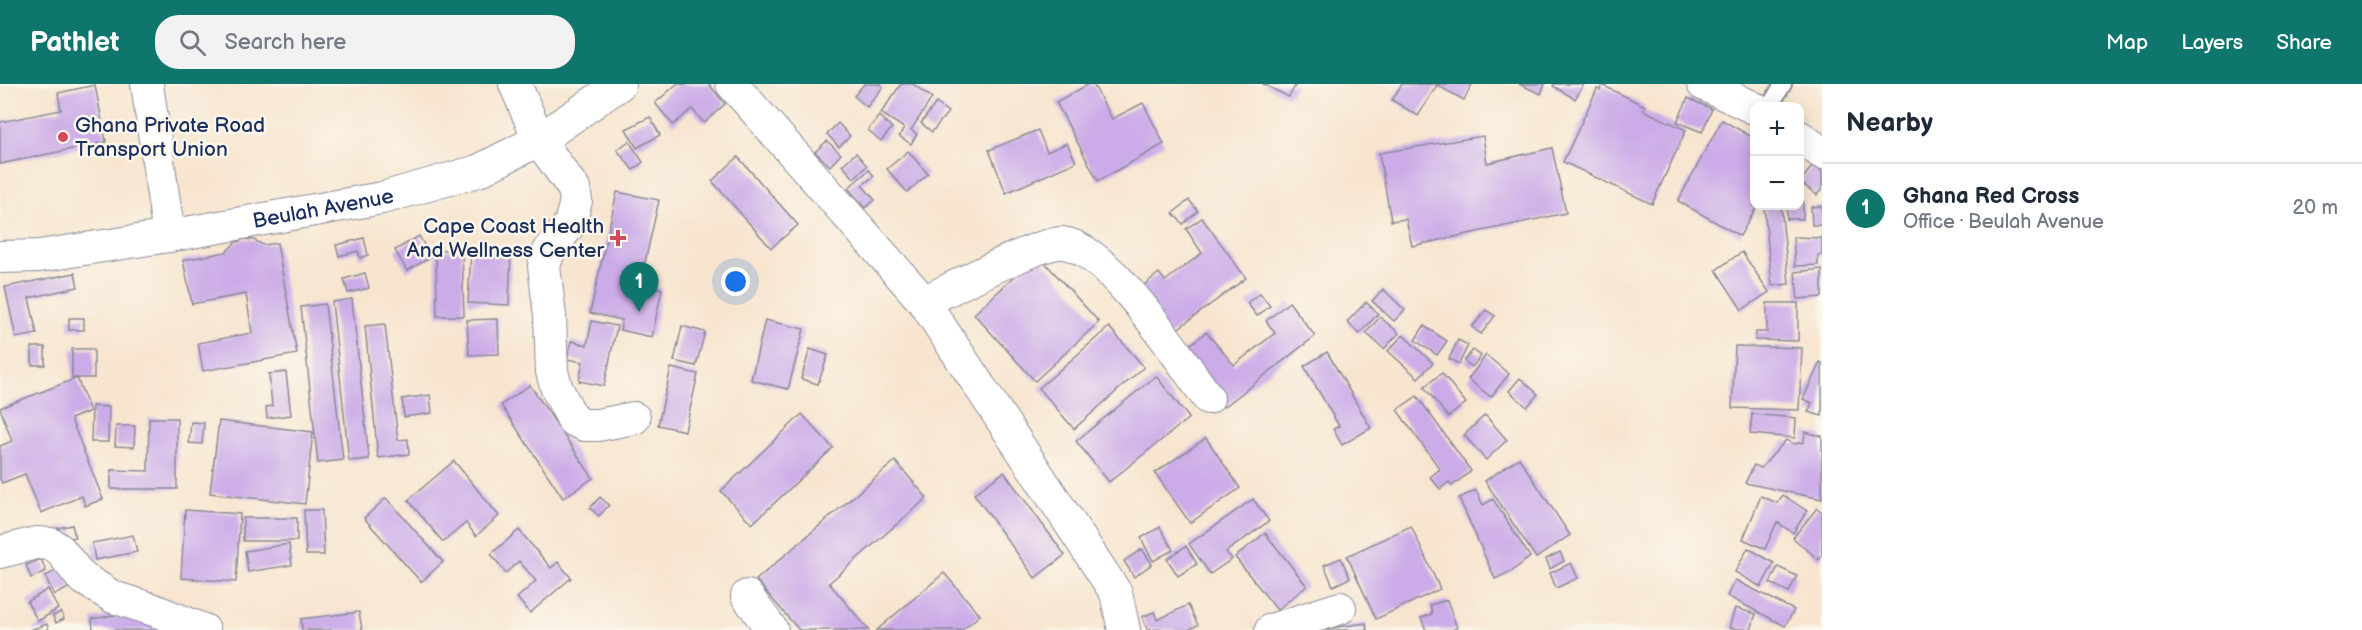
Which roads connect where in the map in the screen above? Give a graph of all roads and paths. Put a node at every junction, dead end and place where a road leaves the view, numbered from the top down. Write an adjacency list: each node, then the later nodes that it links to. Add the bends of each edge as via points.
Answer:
1 (147, 84): 12 (street)
2 (515, 84): 10 (street)
3 (620, 84): 10 (street, Beulah Avenue)
4 (732, 84): 14 (street)
5 (1703, 84): 8 (street)
6 (1783, 84): 7 (lane)
7 (1772, 102)
8 (1750, 106)
9 (1804, 140): 11 (street)
10 (539, 141): 12 (street, Beulah Avenue, via 478,171 382,198); 16 (street, via 574,189 576,201 570,224 549,251 544,266 552,372 557,389 573,420 584,425)
11 (1822, 153)
12 (169, 236): 13 (street, Beulah Avenue, via 39,256)
13 (0, 257)
14 (924, 302): 15 (street, via 1036,249 1063,243 1095,257 1125,286); 22 (street, via 1116,593)
15 (1208, 398)
16 (634, 418)
17 (0, 552): 20 (street, via 36,543 51,544 81,577 113,597)
18 (747, 596): 21 (street)
19 (1340, 608): 23 (street)
20 (204, 630)
21 (772, 630)
22 (1124, 630)
23 (1271, 630)

